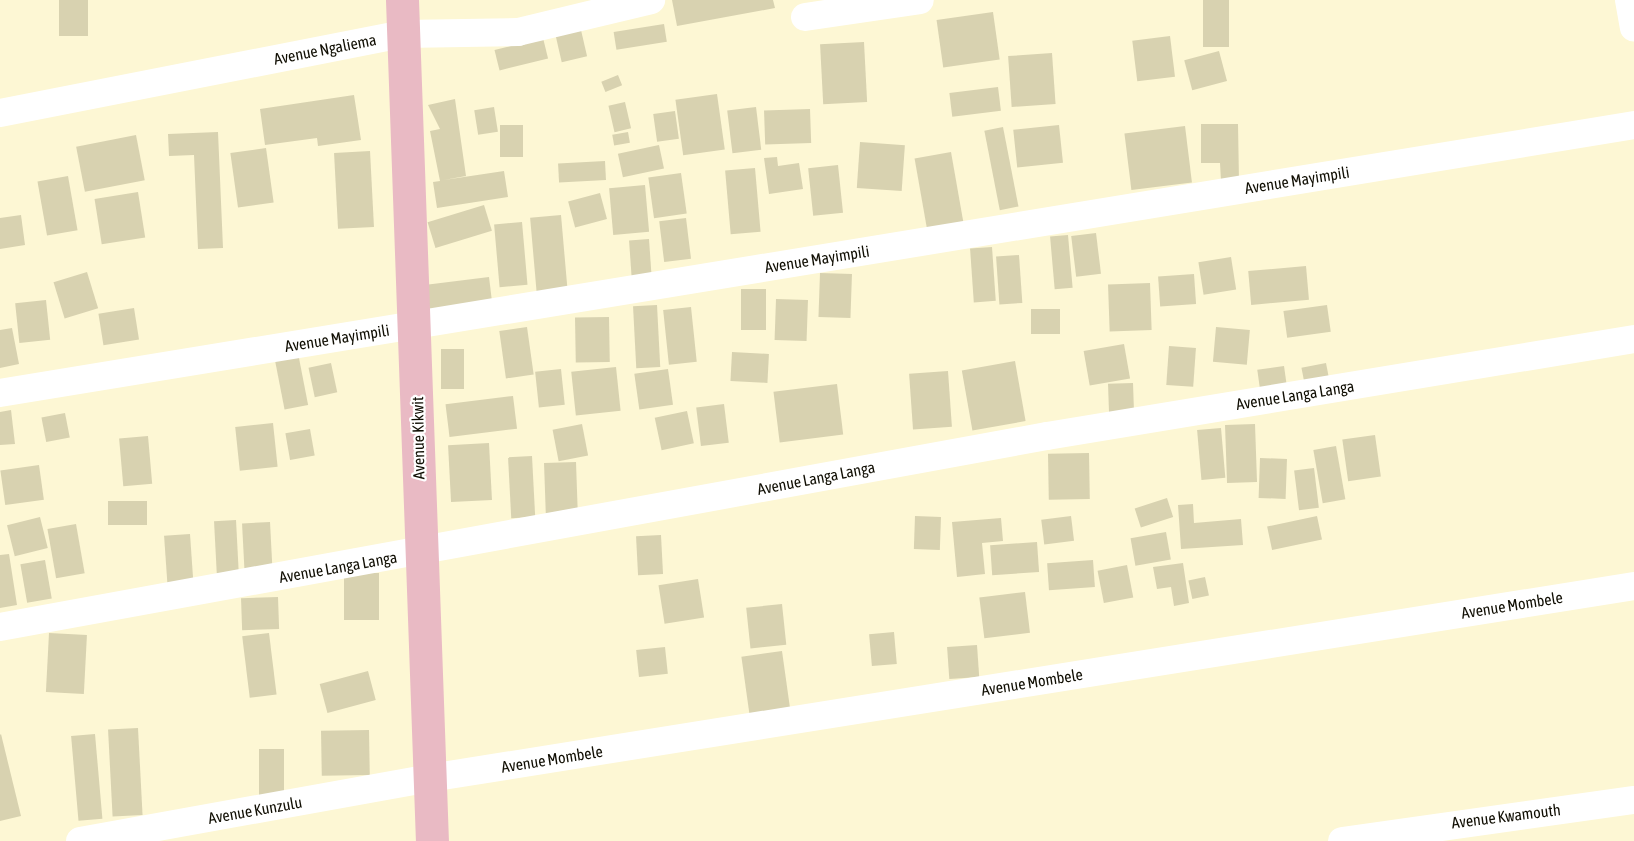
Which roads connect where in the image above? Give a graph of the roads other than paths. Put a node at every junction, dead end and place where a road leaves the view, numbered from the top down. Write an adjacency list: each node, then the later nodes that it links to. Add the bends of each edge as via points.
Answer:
1 (402, 0): 7 (main road, Avenue Kikwit)
2 (651, 0): 7 (street, Avenue Ngaliema, via 518,32)
3 (920, 0): 5 (street)
4 (1629, 0): 6 (street)
5 (805, 17)
6 (1634, 28)
7 (402, 34): 8 (street, Avenue Ngaliema); 10 (main road, Avenue Kikwit)
8 (0, 113)
9 (1634, 125): 10 (street, Avenue Mayimpili)
10 (416, 326): 12 (street, Avenue Mayimpili); 13 (main road, Avenue Kikwit)
11 (1634, 339): 13 (street, Avenue Langa Langa, via 1047,436)
12 (0, 393)
13 (420, 552): 15 (street, Avenue Langa Langa); 16 (main road, Avenue Kikwit)
14 (1634, 586): 16 (street, Avenue Mombele)
15 (0, 627)
16 (430, 778): 19 (street, Avenue Kunzulu); 20 (main road, Avenue Kikwit)
17 (1634, 800): 18 (street, Avenue Kwamouth)
18 (1472, 830): 21 (street, Avenue Kwamouth)
19 (80, 841)
20 (432, 841)
21 (1342, 841)

